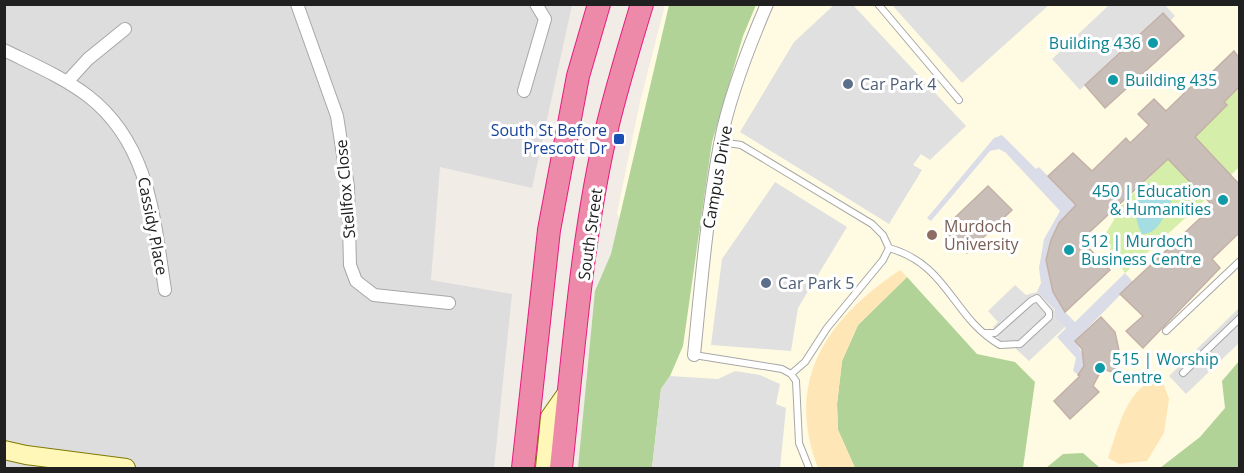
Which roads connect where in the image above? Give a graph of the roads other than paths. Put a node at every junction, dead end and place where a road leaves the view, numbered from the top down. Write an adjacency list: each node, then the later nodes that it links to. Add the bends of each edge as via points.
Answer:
1 (297, 4): 16 (street, Stellfox Close, via 338,116 348,187 350,265 356,282 374,295)
2 (536, 4): 10 (street, via 546,19)
3 (599, 4): 28 (highway, via 578,76 550,220)
4 (642, 4): 23 (highway, South Street, via 608,124 597,179)
5 (767, 4): 12 (street, Campus Drive)
6 (878, 4): 11 (lane)
7 (125, 29): 9 (street)
8 (4, 50): 9 (street, Cassidy Place)
9 (67, 82): 15 (street, Cassidy Place, via 103,109 139,161 149,193)
10 (524, 91)
11 (959, 100)
12 (720, 141): 13 (lane, via 741,145 870,223 883,235); 20 (street, Campus Drive)
13 (889, 248): 19 (lane, via 927,266 957,306); 22 (lane)
14 (1239, 261): 18 (lane)
15 (165, 290)
16 (448, 303)
17 (1239, 318): 21 (lane)
18 (1166, 331)
19 (985, 333): 19 (lane, via 995,333 1037,298 1049,312 1049,317 1020,344 1000,345)
20 (694, 355): 22 (lane, via 782,369)
21 (1184, 373)
22 (791, 374): 31 (lane, via 796,384 799,442)
23 (569, 390): 29 (street, via 550,417); 30 (highway, South Street)
24 (4, 450): 27 (street)
25 (4, 462): 26 (street)
26 (32, 468)
27 (126, 468)
28 (523, 468)
29 (545, 468)
30 (561, 468)
31 (809, 468)

